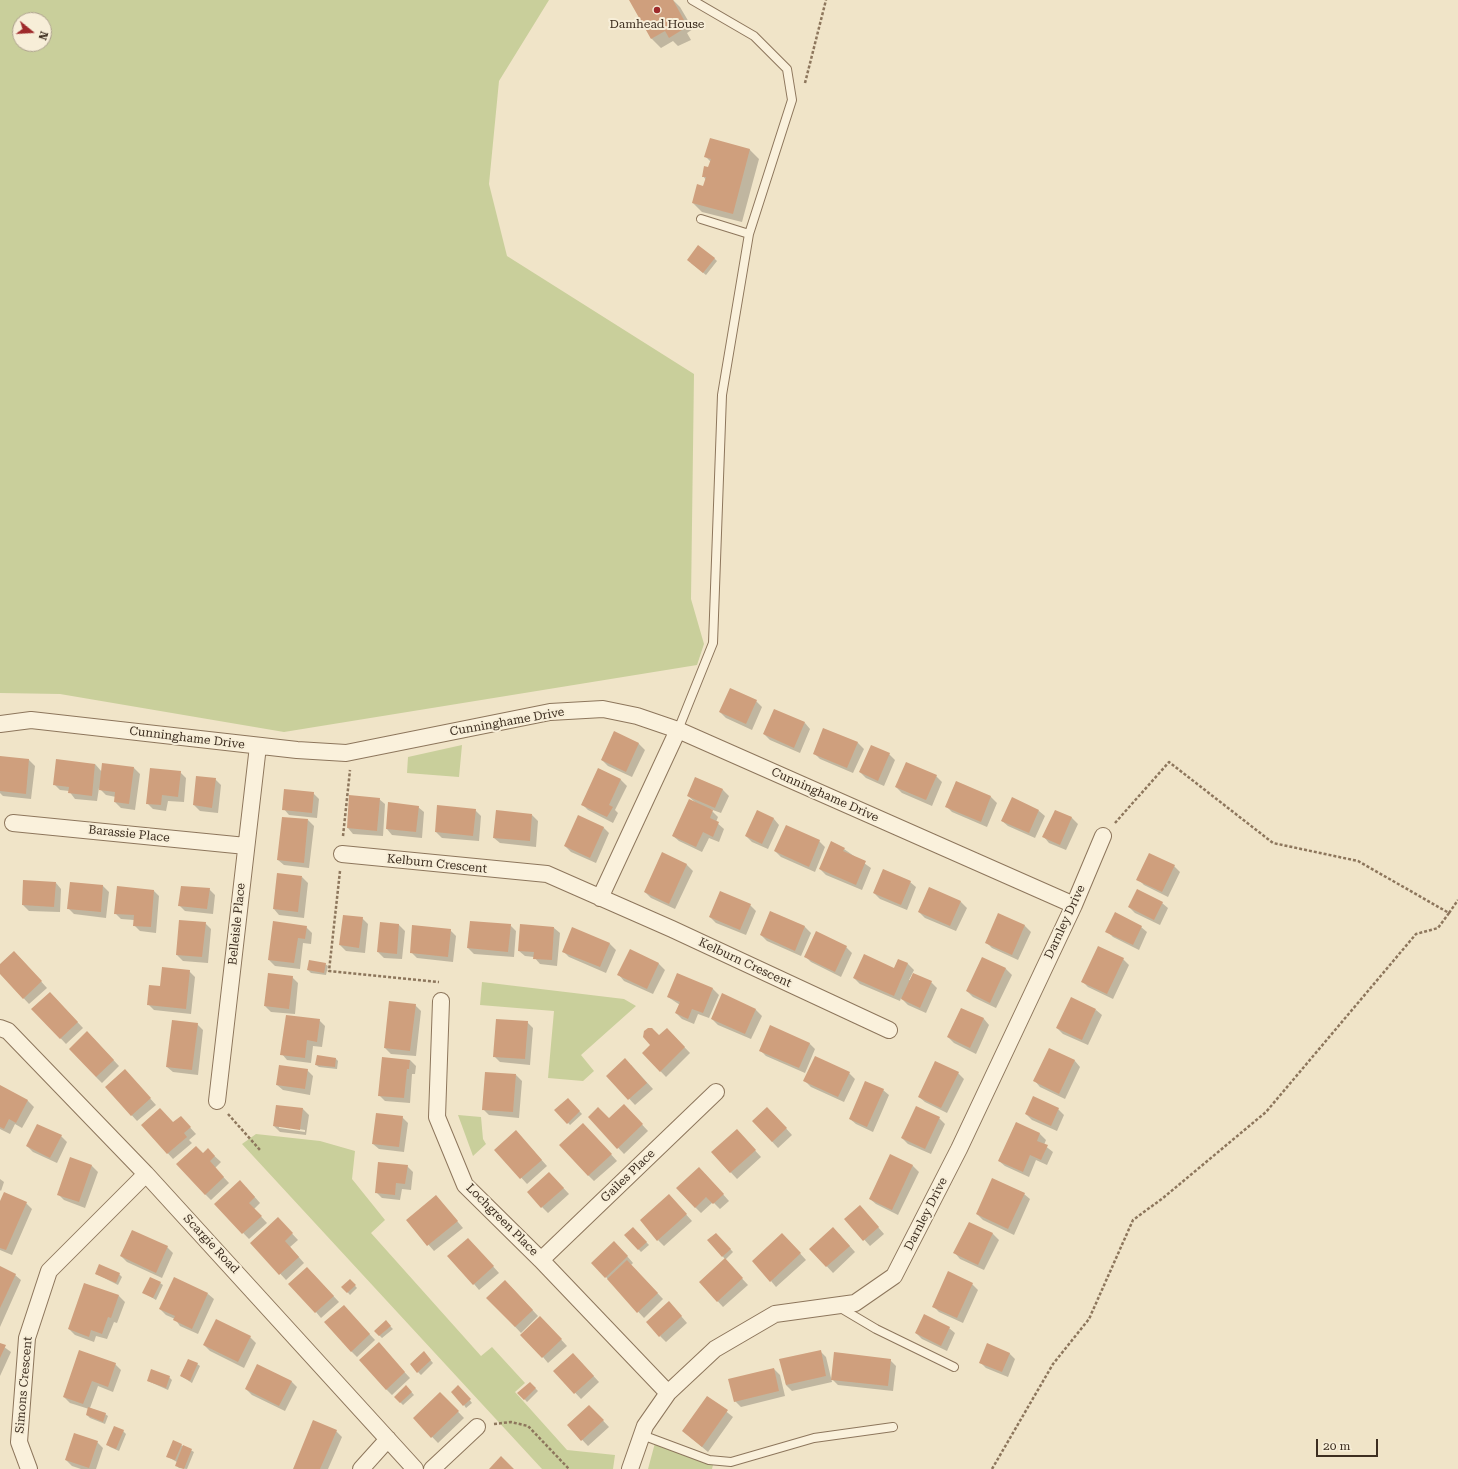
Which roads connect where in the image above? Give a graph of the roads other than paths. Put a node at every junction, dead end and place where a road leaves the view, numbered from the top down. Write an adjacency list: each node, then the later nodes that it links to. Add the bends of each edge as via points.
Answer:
1 (692, 0): 3 (lane, via 754,36 787,69 792,100)
2 (701, 219): 3 (lane)
3 (749, 234): 5 (lane, via 722,395 713,643)
4 (0, 724): 6 (street, Cunninghame Drive, via 31,720)
5 (678, 730): 6 (street, Cunninghame Drive, via 637,716 603,709 550,712 352,752); 11 (street); 12 (street, Cunninghame Drive)
6 (258, 746): 9 (street, Belleisle Place)
7 (13, 823): 9 (street, Barassie Place)
8 (1103, 836): 12 (street, Darnley Drive)
9 (246, 846): 17 (street, Belleisle Place)
10 (342, 854): 11 (street, Kelburn Crescent, via 547,874)
11 (600, 898): 15 (street, Kelburn Crescent)
12 (1074, 905): 20 (street, Darnley Drive, via 959,1149 894,1276 855,1303)
13 (441, 1001): 19 (street, Lochgreen Place, via 437,1117 466,1185)
14 (0, 1028): 18 (street, Scargie Road, via 8,1031)
15 (889, 1030)
16 (716, 1092): 19 (street, Gailes Place)
17 (217, 1101)
18 (146, 1174): 26 (street, Scargie Road); 27 (street, Simons Crescent, via 49,1271 27,1338 19,1442)
19 (541, 1260): 22 (street, Lochgreen Place)
20 (837, 1306): 21 (lane, via 876,1329); 22 (street, Darnley Drive, via 775,1314 714,1350)
21 (954, 1367)
22 (668, 1393): 25 (street, Darnley Drive, via 645,1426)
23 (477, 1427): 30 (street)
24 (893, 1427): 25 (lane, via 814,1438 731,1462 709,1460)
25 (642, 1435): 31 (street, Darnley Drive)
26 (388, 1439): 28 (street); 29 (street, Scargie Road)
27 (29, 1469)
28 (361, 1469)
29 (415, 1469)
30 (432, 1469)
31 (630, 1469)

